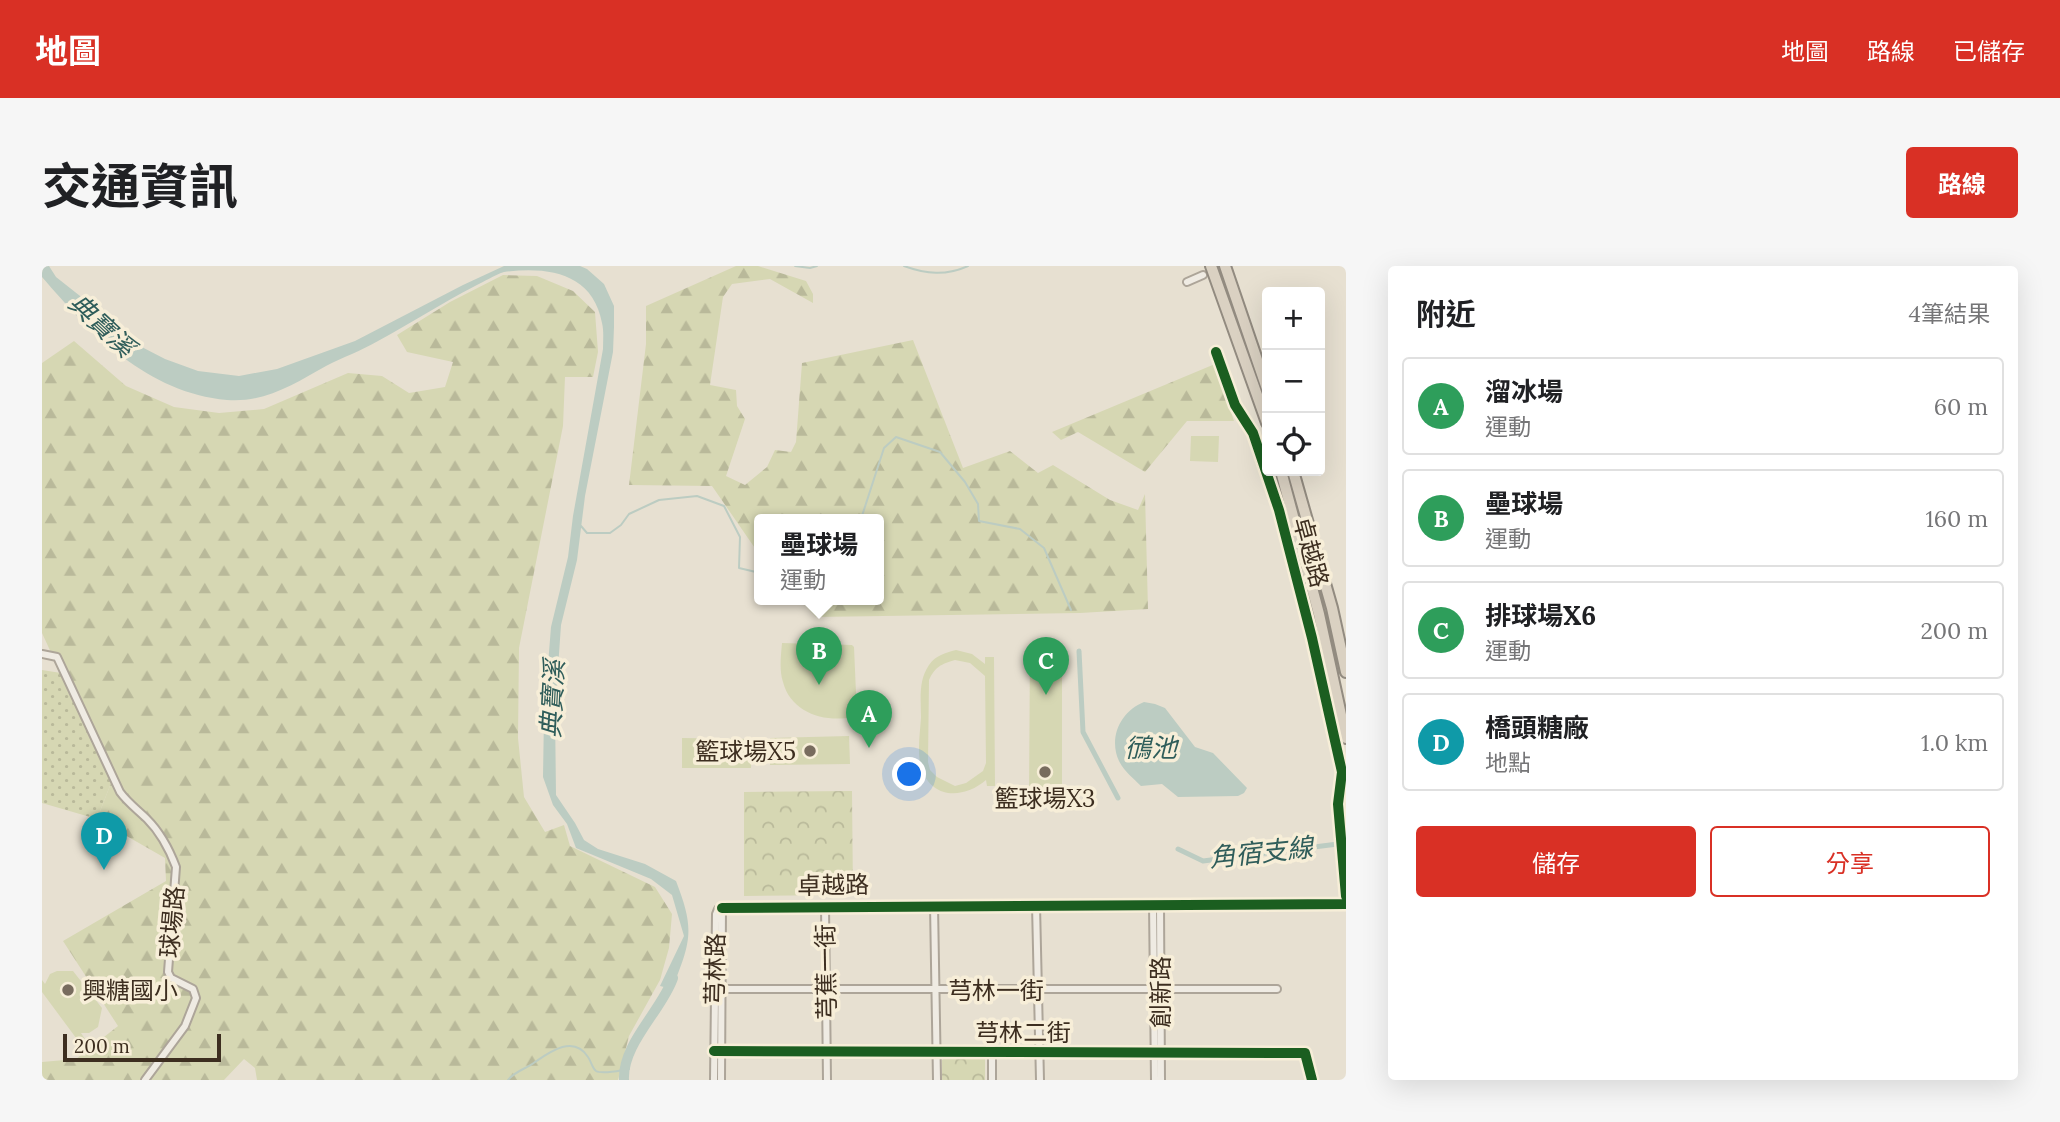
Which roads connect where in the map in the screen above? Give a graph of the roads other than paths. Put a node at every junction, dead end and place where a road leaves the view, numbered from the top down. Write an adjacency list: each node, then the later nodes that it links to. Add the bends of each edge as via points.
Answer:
1 (1225, 266): 5 (highway)
2 (1207, 270): 3 (street); 6 (highway)
3 (1187, 282)
4 (1216, 352): 12 (street, 卓越路, via 1235,405 1258,446 1312,638 1342,772 1338,804)
5 (1262, 374)
6 (1263, 413)
7 (1282, 476): 11 (highway, via 1320,614)
8 (1294, 476): 10 (highway)
9 (42, 654): 31 (street, 球場路, via 57,657 120,792 148,820 176,867 168,972 193,989 196,998 185,1026)
10 (1346, 672)
11 (1346, 738)
12 (1346, 896)
13 (1156, 904): 14 (street, 卓越路); 16 (street, 卓越路); 22 (street, 創新路)
14 (1346, 904)
15 (934, 905): 16 (street, 卓越路); 17 (street, 卓越路); 24 (street)
16 (1036, 905): 21 (street)
17 (825, 906): 18 (street, 卓越路); 20 (street, 芎蕉一街)
18 (722, 908): 19 (street, 芎林路, via 716,914)
19 (719, 989): 20 (street, 芎林一街); 25 (street, 芎林路)
20 (826, 989): 24 (street, 芎林一街); 26 (street, 芎蕉一街)
21 (1038, 989): 22 (street, 芎林一街); 24 (street, 芎林一街); 28 (street)
22 (1157, 989): 23 (street, 芎林一街); 29 (street, 創新路)
23 (1278, 989)
24 (935, 990): 30 (street)
25 (718, 1051): 26 (street, 芎林二街); 32 (street, 芎林路); 33 (street, 芎林路)
26 (827, 1052): 30 (street, 芎林二街); 34 (street, 芎蕉一街)
27 (992, 1053): 28 (street, 芎林二街); 30 (street, 芎林二街); 36 (street)
28 (1038, 1053): 29 (street, 芎林二街); 37 (street)
29 (1158, 1053): 38 (street, 創新路); 39 (street, 創新路); 40 (street, 芎林二街, via 1305,1053)
30 (936, 1054): 35 (street)
31 (145, 1080)
32 (714, 1080)
33 (722, 1080)
34 (827, 1080)
35 (937, 1080)
36 (992, 1080)
37 (1040, 1080)
38 (1155, 1080)
39 (1161, 1080)
40 (1312, 1080)

